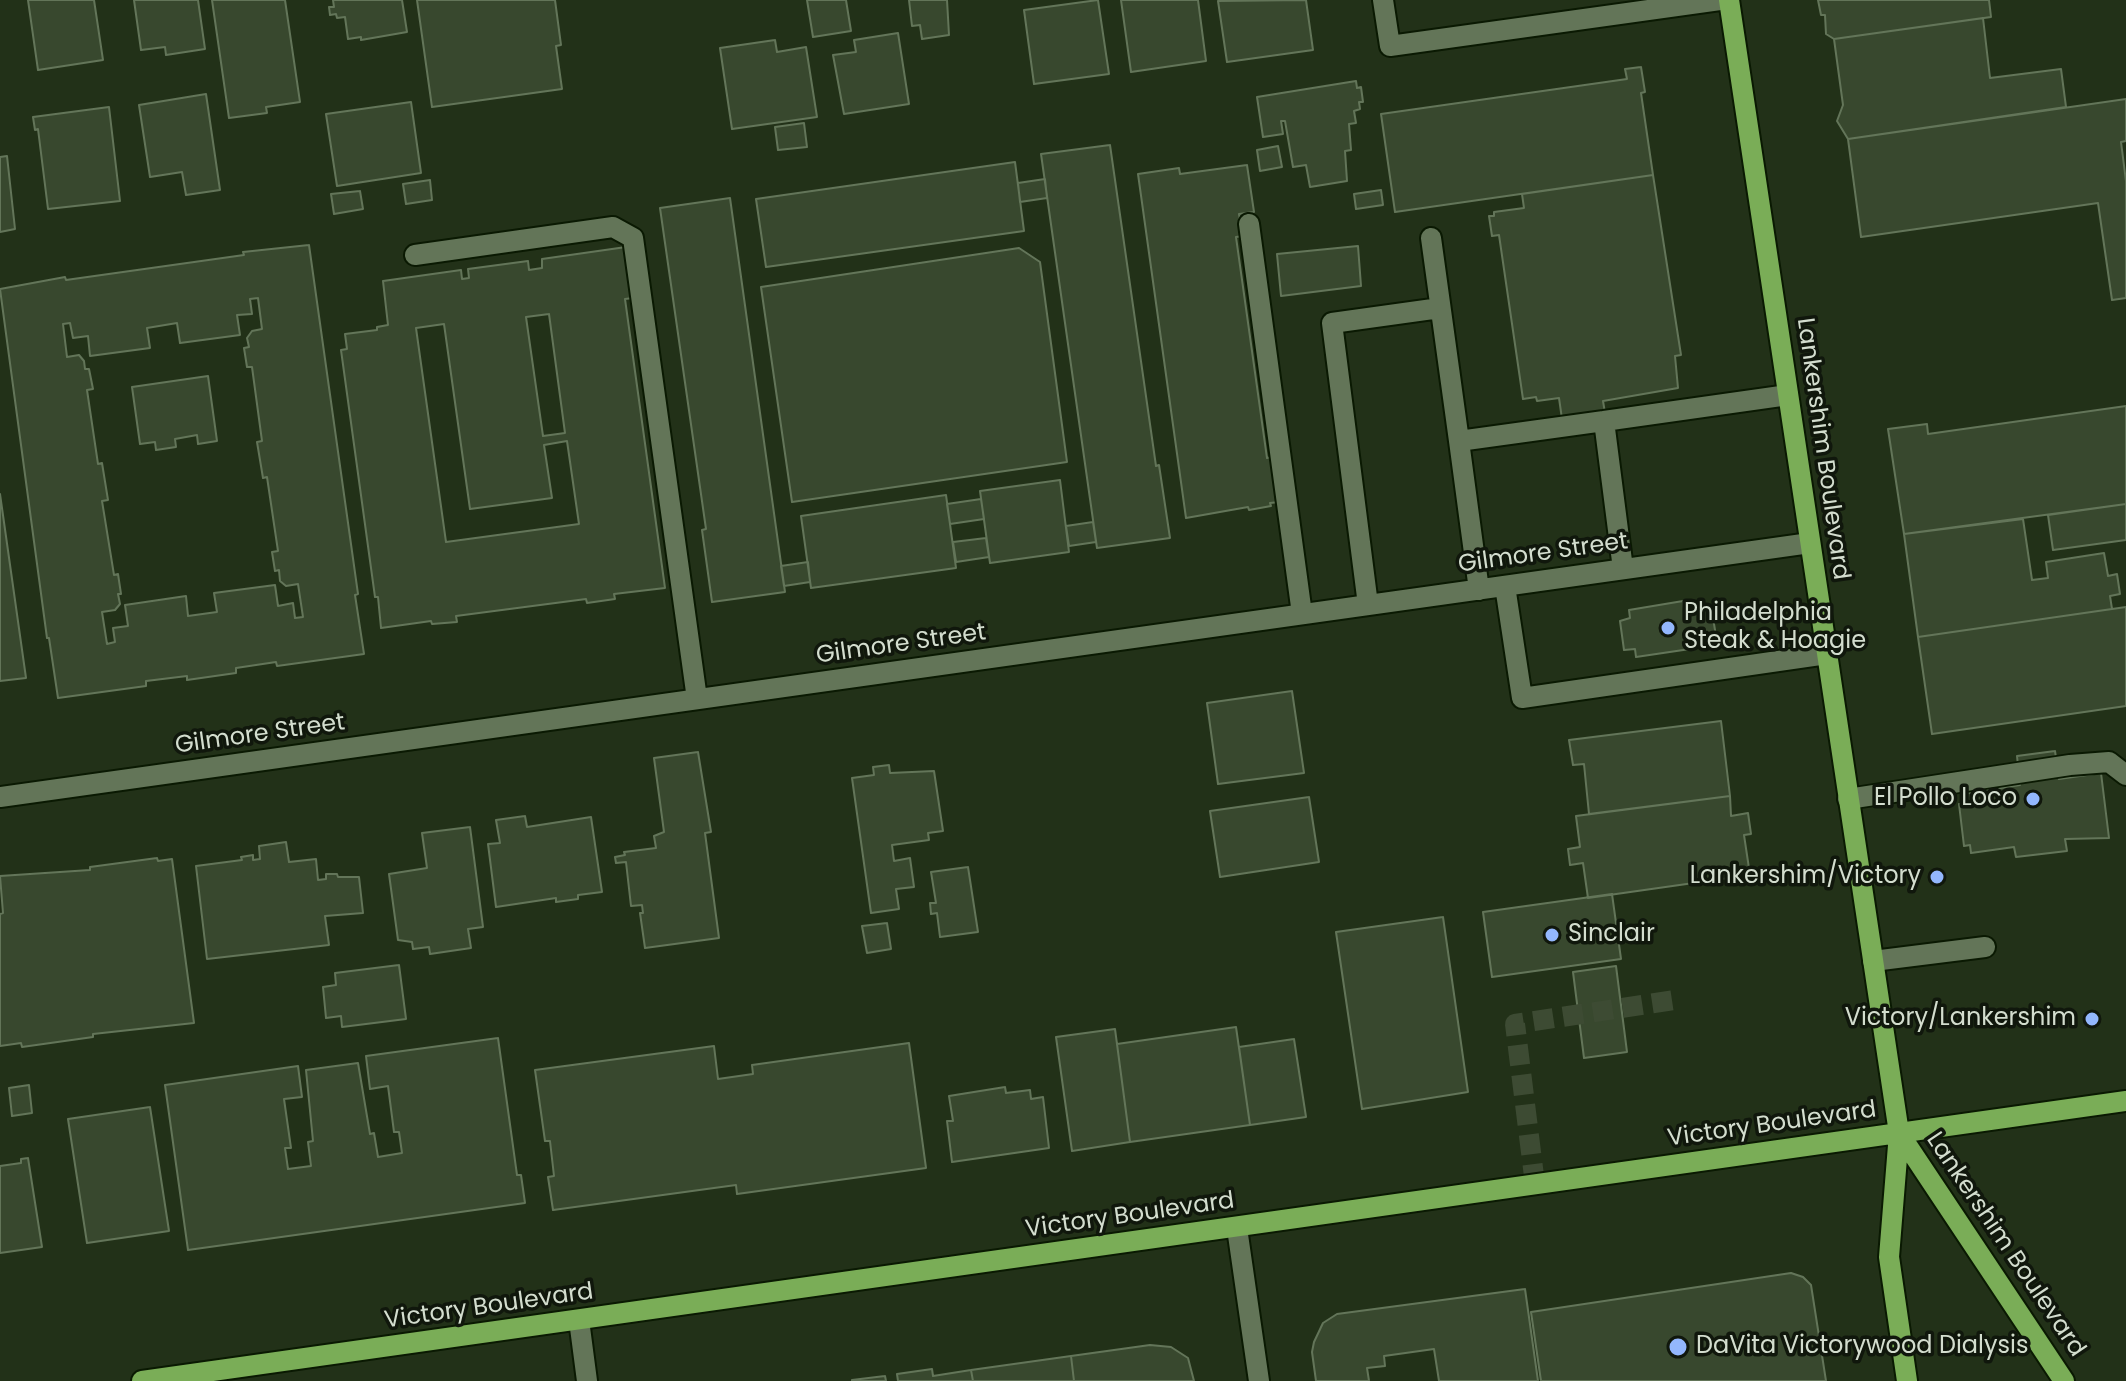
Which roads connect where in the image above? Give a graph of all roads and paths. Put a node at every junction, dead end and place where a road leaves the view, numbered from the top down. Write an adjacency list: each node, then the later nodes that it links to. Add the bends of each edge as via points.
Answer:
1 (1383, 0): 2 (street, via 1390,46)
2 (1720, 0)
3 (1729, 0): 8 (main road, Lankershim Boulevard)
4 (1249, 224): 16 (street)
5 (1431, 238): 7 (street)
6 (415, 255): 18 (street, via 613,227 633,238)
7 (1440, 308): 10 (street); 15 (street, via 1332,323)
8 (1788, 395): 9 (street); 11 (main road, Lankershim Boulevard)
9 (1604, 421): 10 (street); 12 (street)
10 (1459, 441): 14 (street)
11 (1810, 543): 12 (street, Gilmore Street); 17 (main road, Lankershim Boulevard)
12 (1623, 569): 13 (street, Gilmore Street)
13 (1505, 586): 14 (street, Gilmore Street); 17 (street, via 1522,698)
14 (1479, 590): 15 (street, Gilmore Street)
15 (1368, 605): 16 (street, Gilmore Street)
16 (1302, 614): 18 (street, Gilmore Street)
17 (1827, 654): 21 (main road, Lankershim Boulevard)
18 (697, 699): 20 (street, Gilmore Street)
19 (2126, 775): 21 (street, via 2109,762 2070,765)
20 (0, 797)
21 (1848, 799): 23 (main road, Lankershim Boulevard)
22 (1985, 947): 23 (street)
23 (1873, 961): 25 (main road, Lankershim Boulevard)
24 (2126, 1101): 25 (main road, Victory Boulevard)
25 (1899, 1133): 26 (main road, Victory Boulevard); 31 (main road, via 1889,1257); 32 (main road, Lankershim Boulevard)
26 (1237, 1228): 27 (main road, Victory Boulevard); 30 (street)
27 (579, 1320): 28 (main road, Victory Boulevard); 29 (street)
28 (142, 1381)
29 (587, 1381)
30 (1259, 1381)
31 (1907, 1381)
32 (2064, 1381)

